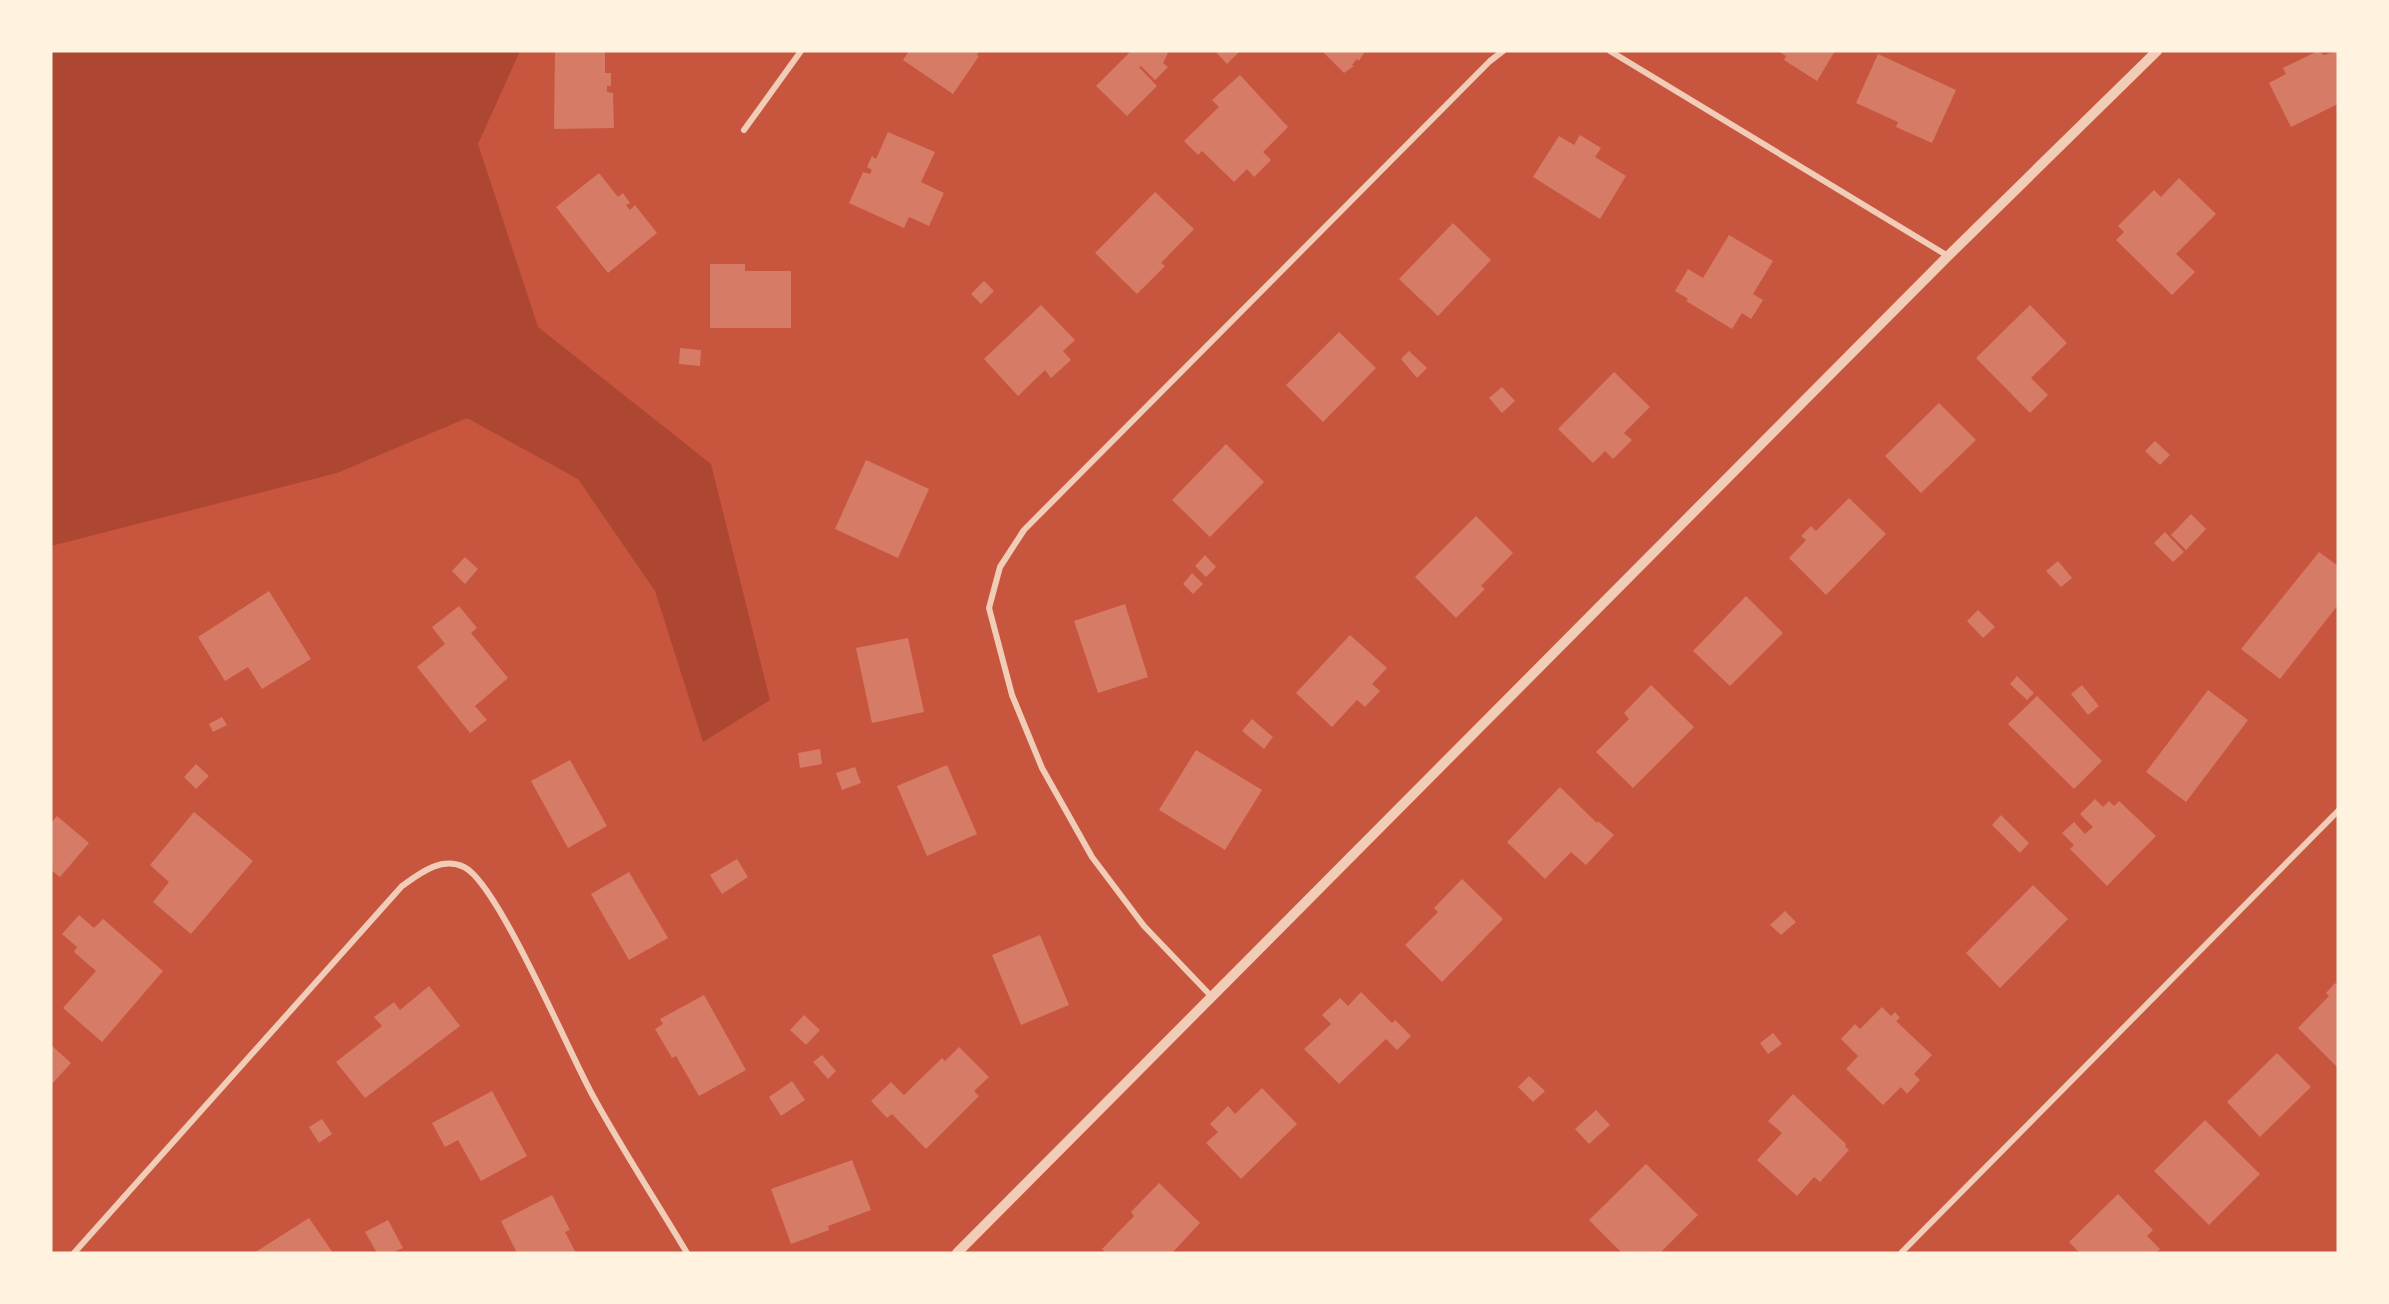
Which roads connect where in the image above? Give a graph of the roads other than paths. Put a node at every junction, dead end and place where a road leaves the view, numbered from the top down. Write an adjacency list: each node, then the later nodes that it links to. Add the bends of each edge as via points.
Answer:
1 (801, 51): 5 (street)
2 (1503, 51): 8 (street, via 1024,530 1000,567 989,608 1012,695 1042,768 1092,857 1144,926)
3 (1610, 51): 6 (street)
4 (2157, 51): 6 (street)
5 (744, 130)
6 (1948, 256): 8 (street)
7 (2338, 811): 12 (street)
8 (1212, 996): 11 (street)
9 (74, 1253): 10 (street, via 402,886 427,868 445,864 464,867 483,885 515,939 593,1096)
10 (687, 1253)
11 (957, 1253)
12 (1901, 1253)

